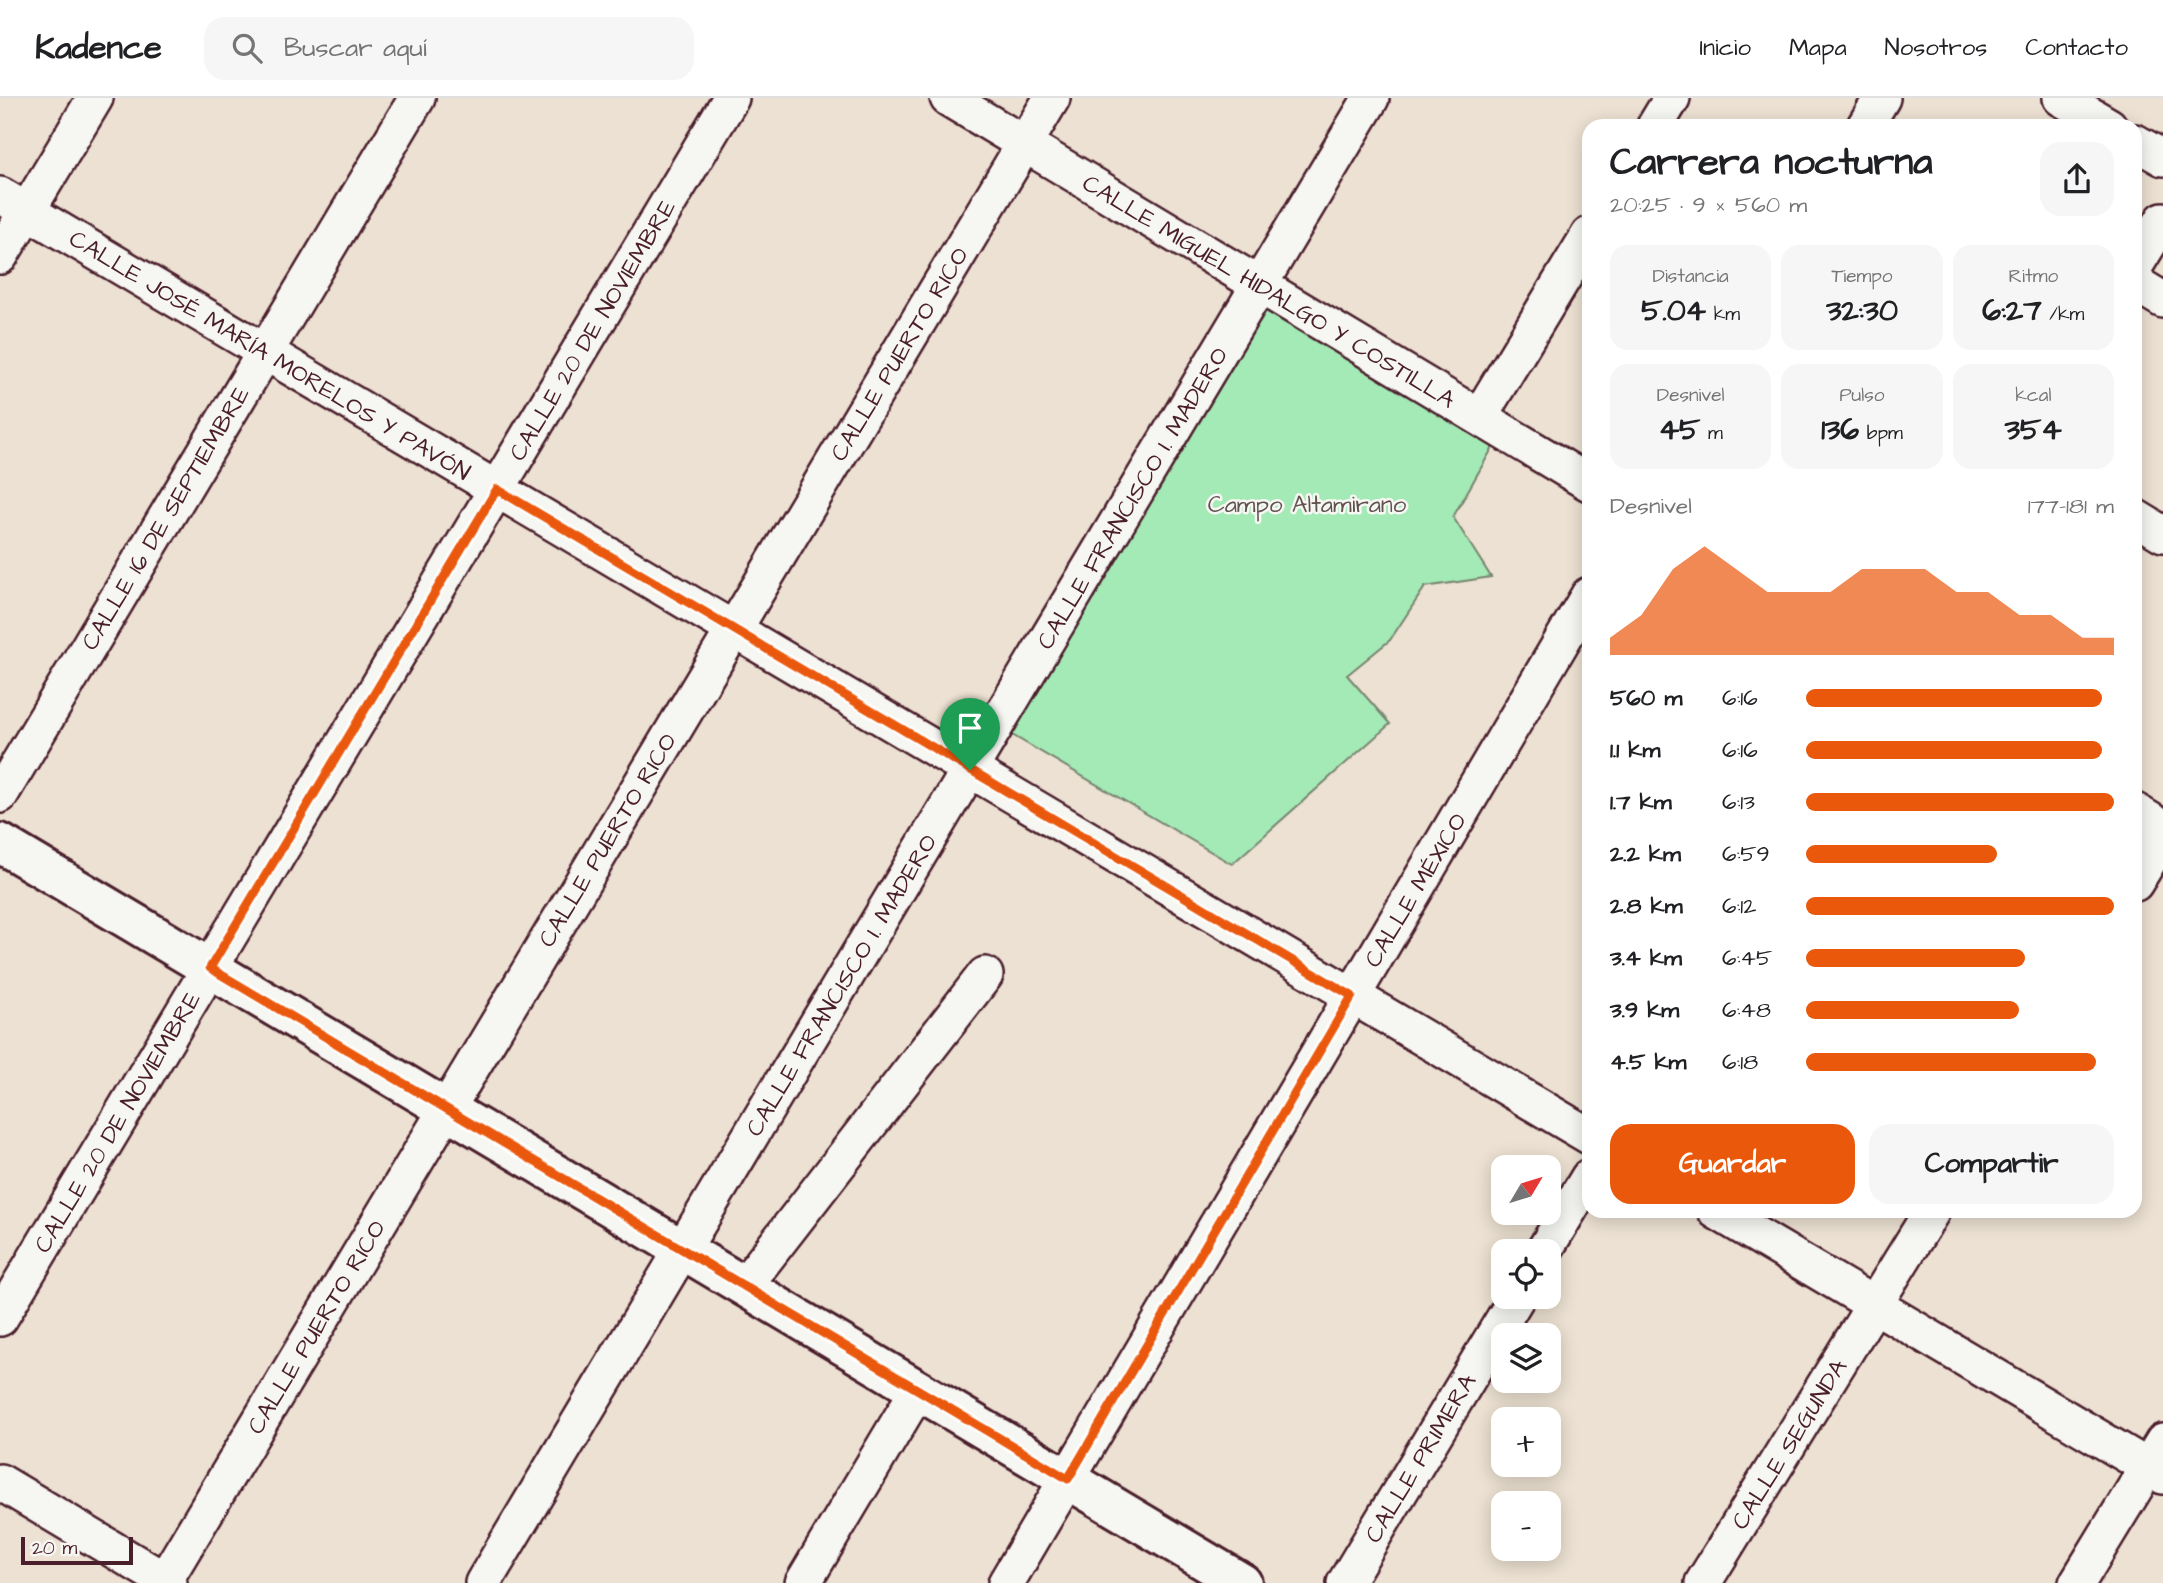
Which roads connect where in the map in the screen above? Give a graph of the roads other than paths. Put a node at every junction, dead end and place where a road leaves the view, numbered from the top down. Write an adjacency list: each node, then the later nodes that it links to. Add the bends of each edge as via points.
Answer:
1 (95, 98): 16 (street)
2 (417, 98): 24 (street, CALLE 16 DE SEPTIEMBRE)
3 (731, 98): 27 (street, CALLE 20 DE NOVIEMBRE)
4 (948, 98): 13 (street, CALLE MIGUEL HIDALGO Y COSTILLA)
5 (1052, 98): 13 (street, CALLE PUERTO RICO)
6 (1371, 98): 21 (street, CALLE FRANCISCO I. MADERO)
7 (1672, 98): 10 (street)
8 (1882, 98): 11 (street)
9 (2061, 98): 12 (street)
10 (1659, 119)
11 (1869, 119)
12 (2097, 119)
13 (1025, 144): 21 (street, CALLE MIGUEL HIDALGO Y COSTILLA); 31 (street, CALLE PUERTO RICO)
14 (2142, 146): 15 (street)
15 (2163, 158)
16 (14, 203): 20 (street); 24 (street, CALLE JOSÉ MARÍA MORELOS Y PAVÓN)
17 (2163, 220): 19 (street)
18 (1582, 247): 25 (street)
19 (2142, 254)
20 (0, 256)
21 (1259, 285): 25 (street, CALLE MIGUEL HIDALGO Y COSTILLA); 32 (street, CALLE FRANCISCO I. MADERO)
22 (2142, 287): 23 (street)
23 (2163, 300)
24 (265, 352): 27 (street, CALLE JOSÉ MARÍA MORELOS Y PAVÓN); 33 (street, CALLE 16 DE SEPTIEMBRE)
25 (1479, 417): 26 (street, CALLE MIGUEL HIDALGO Y COSTILLA)
26 (1582, 479)
27 (497, 489): 31 (street, CALLE JOSÉ MARÍA MORELOS Y PAVÓN); 39 (street, CALLE 20 DE NOVIEMBRE)
28 (2142, 521): 29 (street)
29 (2163, 534)
30 (1582, 606): 41 (street, CALLE MÉXICO)
31 (734, 630): 32 (street, CALLE JOSÉ MARÍA MORELOS Y PAVÓN); 42 (street, CALLE PUERTO RICO)
32 (970, 770): 41 (street, CALLE JOSÉ MARÍA MORELOS Y PAVÓN); 48 (street, CALLE FRANCISCO I. MADERO)
33 (0, 794)
34 (2142, 815): 35 (street)
35 (2163, 828)
36 (2163, 837): 38 (street)
37 (0, 843): 39 (street)
38 (2142, 872)
39 (210, 968): 42 (street); 52 (street, CALLE 20 DE NOVIEMBRE)
40 (985, 975): 49 (street)
41 (1352, 996): 43 (street, CALLE JOSÉ MARÍA MORELOS Y PAVÓN); 55 (street, CALLE MÉXICO)
42 (447, 1109): 48 (street); 57 (street, CALLE PUERTO RICO)
43 (1582, 1132)
44 (1582, 1189): 47 (street)
45 (1729, 1218): 50 (street)
46 (1928, 1218): 50 (street, CALLE SEGUNDA)
47 (1551, 1239)
48 (683, 1250): 49 (street); 58 (street, CALLE FRANCISCO I. MADERO)
49 (744, 1286): 53 (street)
50 (1875, 1304): 54 (street); 63 (street, CALLE SEGUNDA)
51 (1510, 1309): 62 (street, CALLE PRIMERA)
52 (0, 1318)
53 (918, 1390): 55 (street); 59 (street)
54 (2158, 1461): 64 (street)
55 (1068, 1479): 60 (street, CALLE MÉXICO); 61 (street)
56 (0, 1482): 57 (street)
57 (165, 1582)
58 (483, 1583)
59 (803, 1583)
60 (1006, 1583)
61 (1242, 1583)
62 (1345, 1583)
63 (1703, 1583)
64 (2077, 1583)

